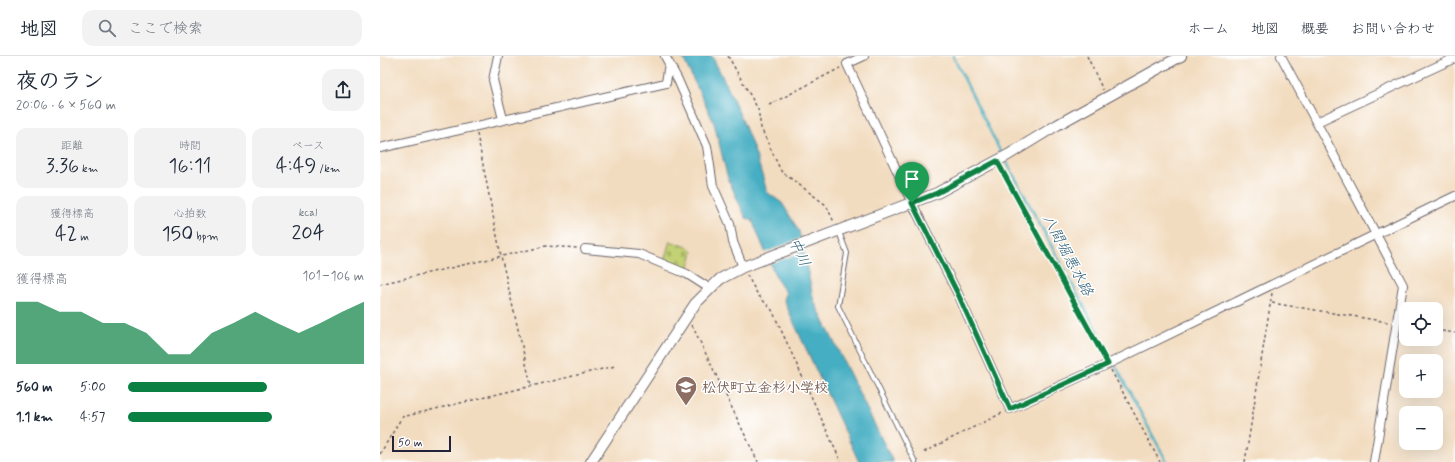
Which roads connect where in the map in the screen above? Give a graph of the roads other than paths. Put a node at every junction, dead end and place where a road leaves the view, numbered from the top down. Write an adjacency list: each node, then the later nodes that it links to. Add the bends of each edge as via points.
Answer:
1 (498, 56): 7 (street, via 493,80)
2 (864, 56): 11 (street, via 847,64)
3 (1180, 56): 11 (street, via 1001,159 937,193)
4 (1281, 56): 8 (street)
5 (1455, 58): 8 (street)
6 (667, 59): 7 (street, via 666,83); 15 (street, via 707,146 713,186 730,224 733,242)
7 (503, 119): 9 (street)
8 (1317, 122): 13 (street)
9 (380, 148)
10 (1455, 196): 13 (street)
11 (912, 203): 12 (street); 13 (street, via 958,294 1010,409)
12 (837, 232): 15 (street); 18 (lane, via 848,253 838,306)
13 (1376, 234): 19 (street, via 1403,285)
14 (585, 249): 16 (street, via 639,254 687,274)
15 (744, 266): 16 (street)
16 (709, 288): 17 (street)
17 (591, 462)
18 (915, 462)
19 (1374, 462)

